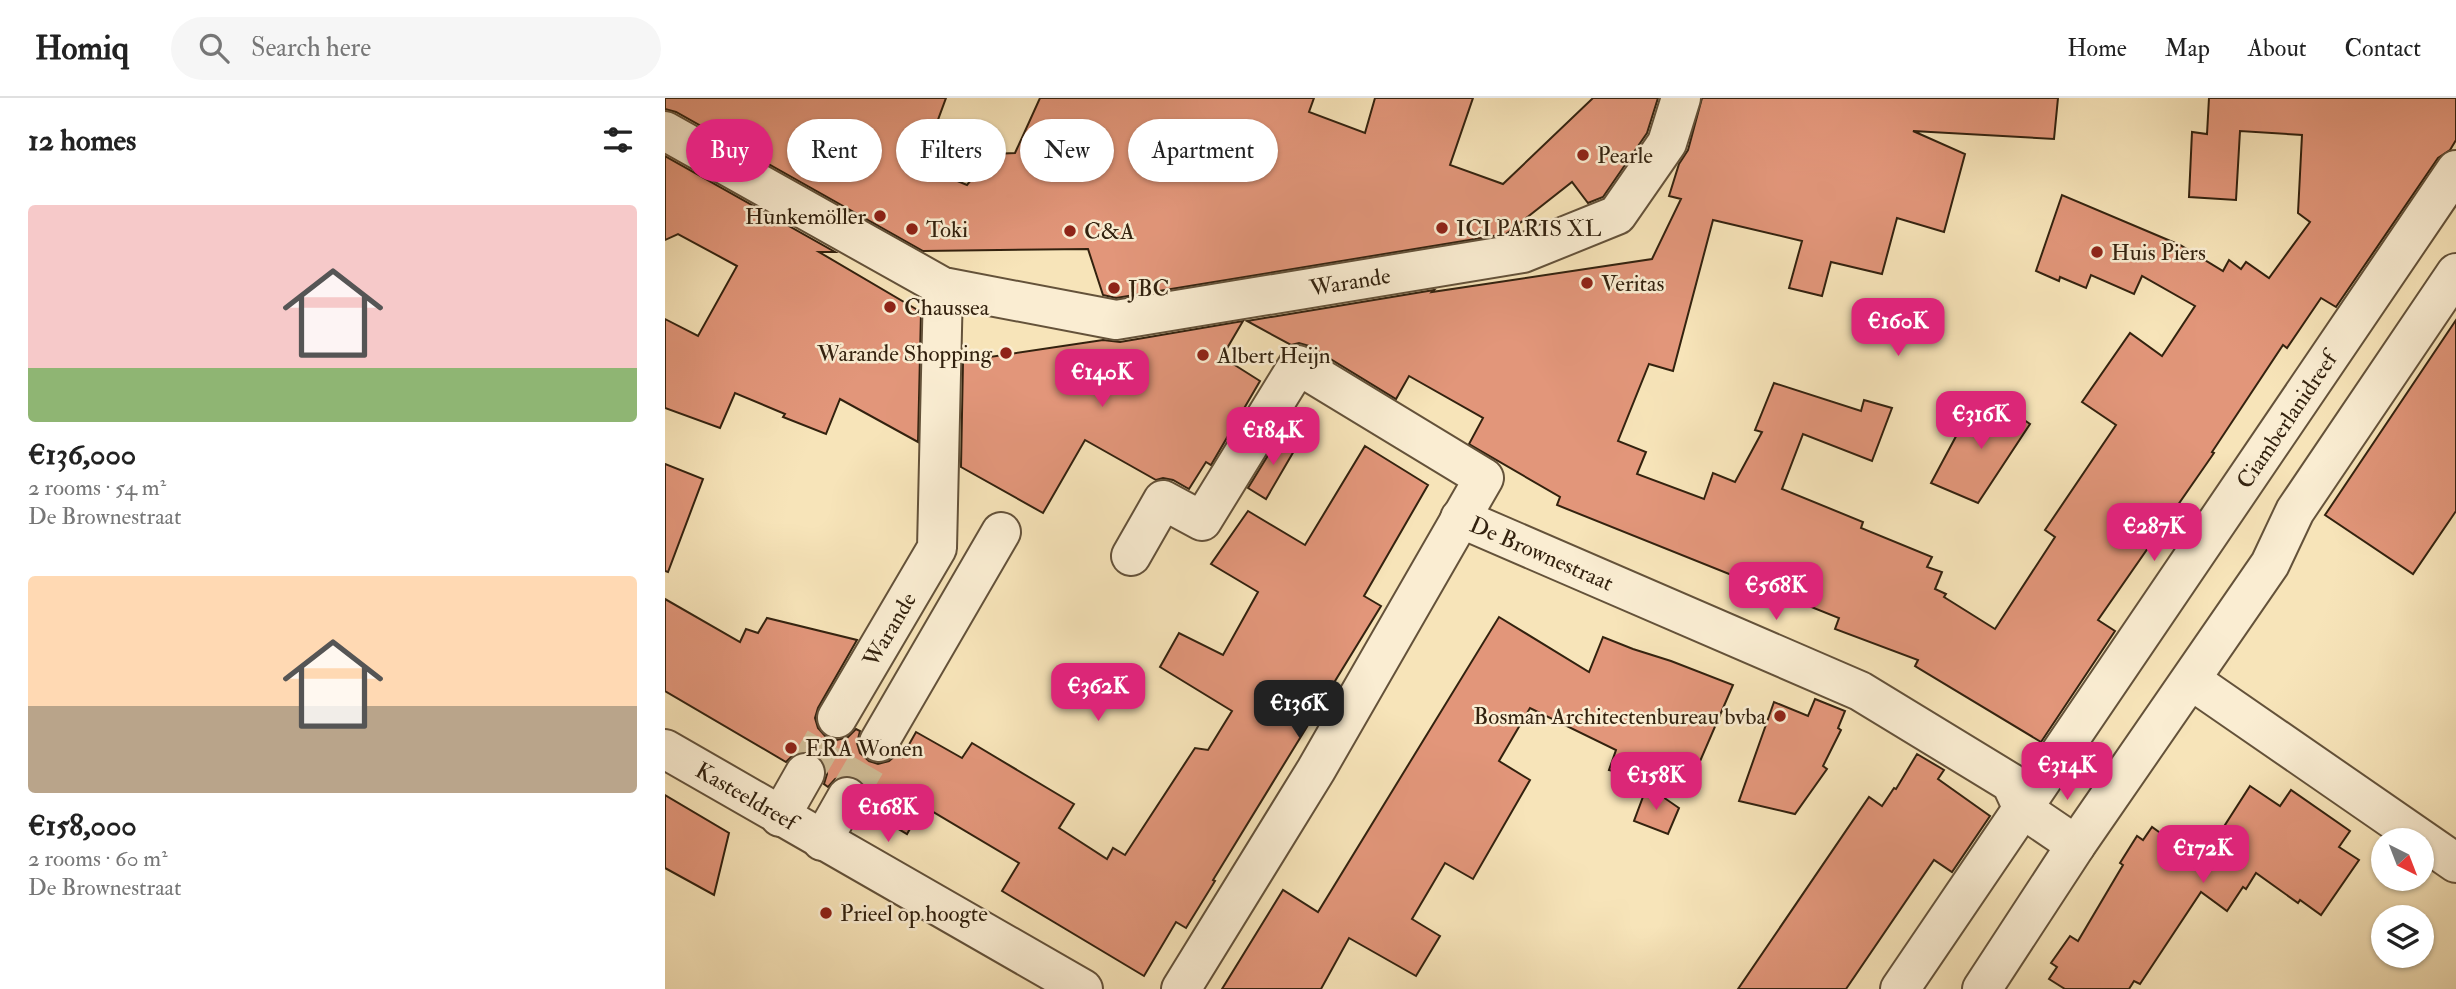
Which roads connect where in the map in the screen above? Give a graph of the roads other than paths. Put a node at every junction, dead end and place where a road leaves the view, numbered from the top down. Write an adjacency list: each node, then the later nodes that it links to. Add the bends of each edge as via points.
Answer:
1 (1681, 98): 5 (street, Warande, via 1667,143 1617,215 1523,253 1116,320)
2 (665, 131): 5 (street, Warande)
3 (2456, 170): 15 (street, Ciamberlanidreef)
4 (2456, 273): 9 (street, via 2295,510 2270,564)
5 (943, 287): 10 (street, Warande, via 937,548)
6 (1460, 517): 8 (street, via 1484,478 1298,365 1202,521 1163,500); 15 (street, De Brownestraat, via 1860,691 2011,783); 21 (street, De Brownestraat, via 1316,770)
7 (1001, 532): 11 (street)
8 (1131, 556)
9 (2191, 680): 18 (street); 19 (street)
10 (837, 718)
11 (879, 742)
12 (665, 749): 16 (street, Kasteeldreef)
13 (805, 773): 16 (street)
14 (847, 797): 17 (street)
15 (2023, 809): 18 (street); 22 (street, Ciamberlanidreef)
16 (780, 817): 17 (street, Kasteeldreef)
17 (822, 841): 20 (street, Kasteeldreef)
18 (2076, 845): 23 (street)
19 (2456, 863)
20 (1083, 989)
21 (1181, 989)
22 (1900, 989)
23 (1982, 989)

